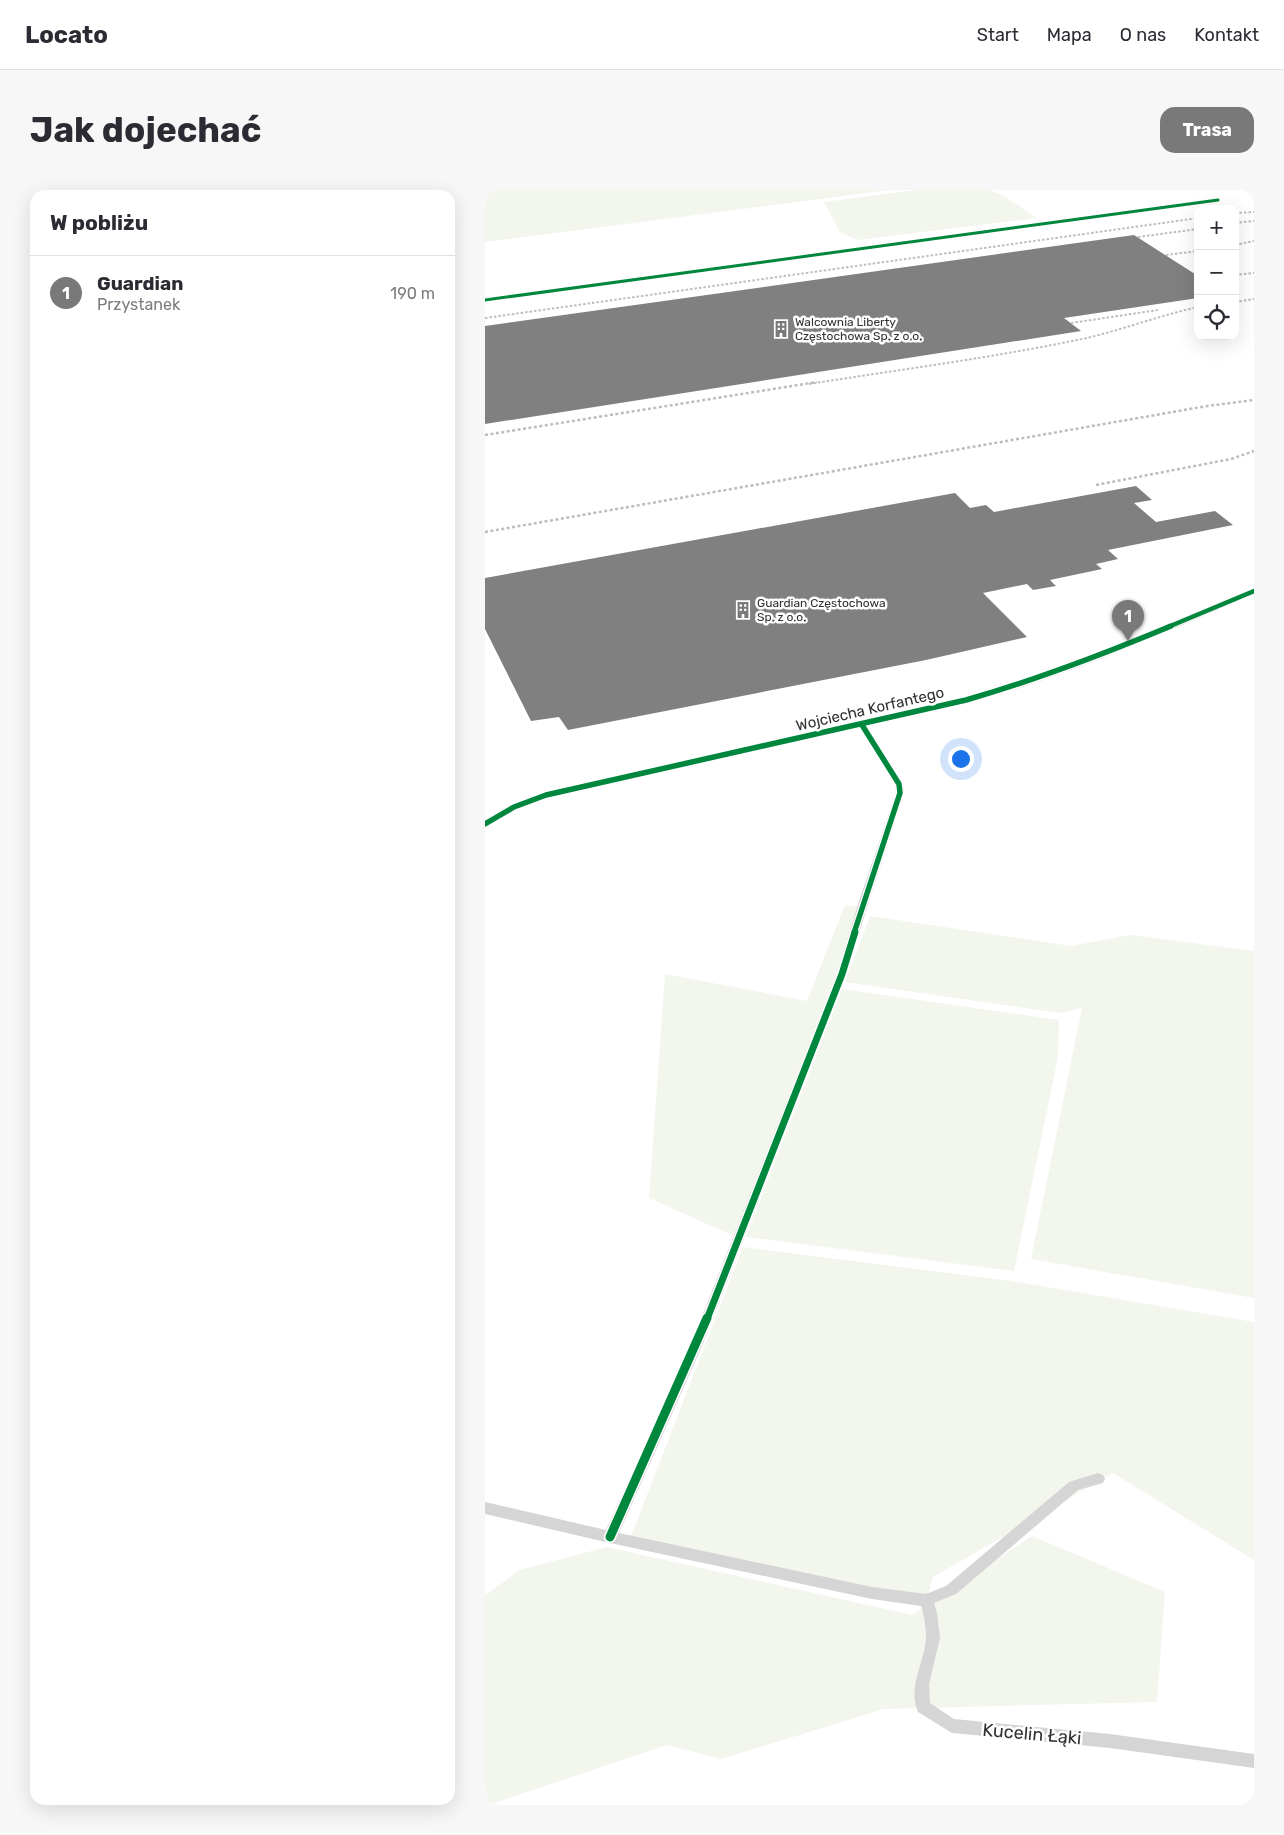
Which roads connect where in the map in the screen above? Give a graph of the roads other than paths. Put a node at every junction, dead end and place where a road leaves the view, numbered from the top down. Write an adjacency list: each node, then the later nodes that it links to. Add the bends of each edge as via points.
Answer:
1 (1218, 200): 2 (street)
2 (485, 300)
3 (1254, 591): 4 (street, Wojciecha Korfantego, via 1039,678 966,700)
4 (862, 725): 5 (street, Wojciecha Korfantego, via 546,795 499,814); 8 (street, via 899,784 900,792 842,974 697,1344)
5 (485, 824)
6 (1098, 1479): 9 (street, via 1074,1486 951,1590)
7 (485, 1508): 8 (street)
8 (610, 1537): 9 (street, via 872,1593)
9 (926, 1600): 10 (street, Kucelin Łąki, via 933,1638 922,1684 923,1706 952,1726 1109,1741)
10 (1254, 1761)

